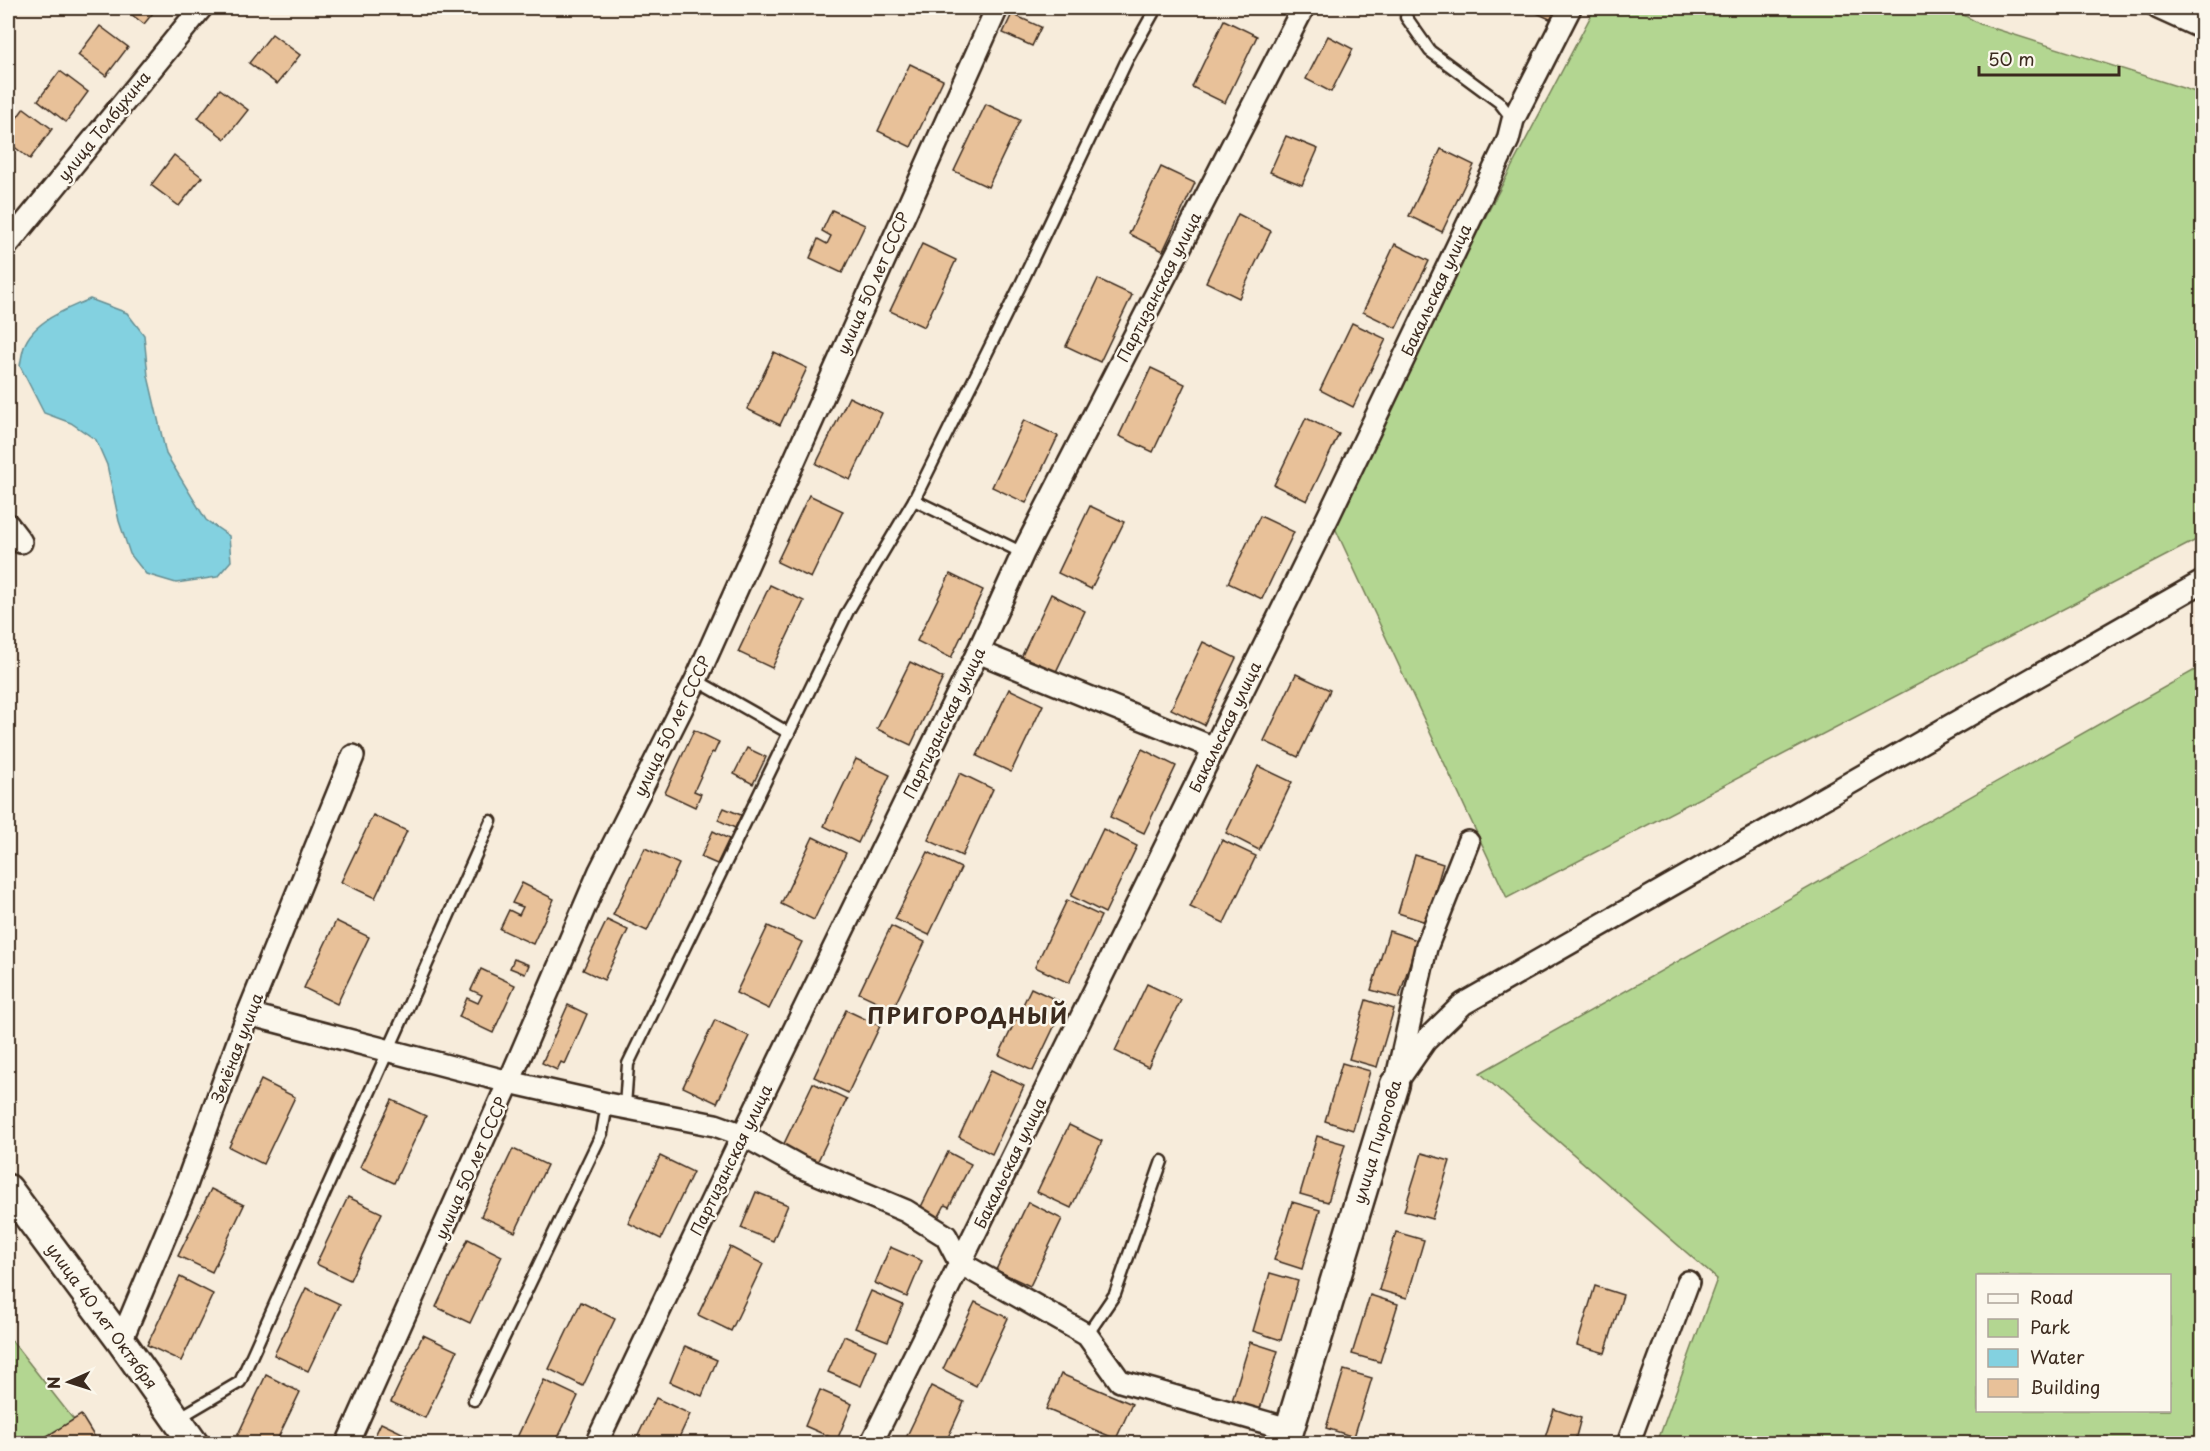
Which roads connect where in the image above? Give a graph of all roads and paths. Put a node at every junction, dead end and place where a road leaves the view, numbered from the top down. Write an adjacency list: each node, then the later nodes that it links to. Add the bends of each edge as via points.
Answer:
1 (201, 8): 10 (street, улица Толбухина)
2 (997, 8): 17 (street, улица 50 лет СССР)
3 (1156, 8): 11 (lane, via 1127,60)
4 (1303, 8): 14 (street, Партизанская улица)
5 (1570, 8): 9 (street, Бакальская улица)
6 (2158, 8): 8 (street)
7 (1406, 17): 9 (lane, via 1430,51 1499,102)
8 (2202, 28)
9 (1513, 120): 19 (street, Бакальская улица, via 1508,140)
10 (8, 244)
11 (914, 500): 14 (lane); 18 (lane, via 848,611)
12 (8, 525): 13 (street)
13 (21, 542)
14 (1023, 553): 16 (street, Партизанская улица)
15 (2202, 582): 26 (street, via 1463,1004 1425,1041)
16 (978, 652): 19 (street); 28 (street, Партизанская улица)
17 (696, 680): 18 (lane); 25 (street, улица 50 лет СССР, via 600,871)
18 (789, 732): 27 (lane, via 628,1064)
19 (1215, 748): 31 (street, Бакальская улица)
20 (353, 756): 23 (street, Зелёная улица)
21 (491, 821): 24 (lane)
22 (1468, 842): 26 (street, улица Пирогова, via 1426,948)
23 (248, 1014): 24 (street); 34 (street, Зелёная улица, via 185,1188)
24 (387, 1050): 25 (street); 36 (lane, via 240,1383)
25 (509, 1082): 27 (street); 39 (street, улица 50 лет СССР)
26 (1395, 1084): 37 (street, улица Пирогова)
27 (616, 1105): 28 (street, via 715,1125); 35 (lane)
28 (743, 1135): 31 (street, via 799,1166 906,1211 946,1236); 40 (street, Партизанская улица)
29 (1162, 1161): 33 (lane, via 1115,1294)
30 (8, 1189): 34 (street, улица 40 лет Октября)
31 (960, 1263): 33 (street); 41 (street, Бакальская улица)
32 (1688, 1282): 42 (street)
33 (1087, 1335): 37 (street, via 1120,1381)
34 (121, 1341): 36 (street, улица 40 лет Октября)
35 (474, 1400)
36 (177, 1419): 38 (street, улица 40 лет Октября)
37 (1287, 1436)
38 (194, 1443)
39 (347, 1443)
40 (596, 1443)
41 (871, 1443)
42 (1628, 1443)

